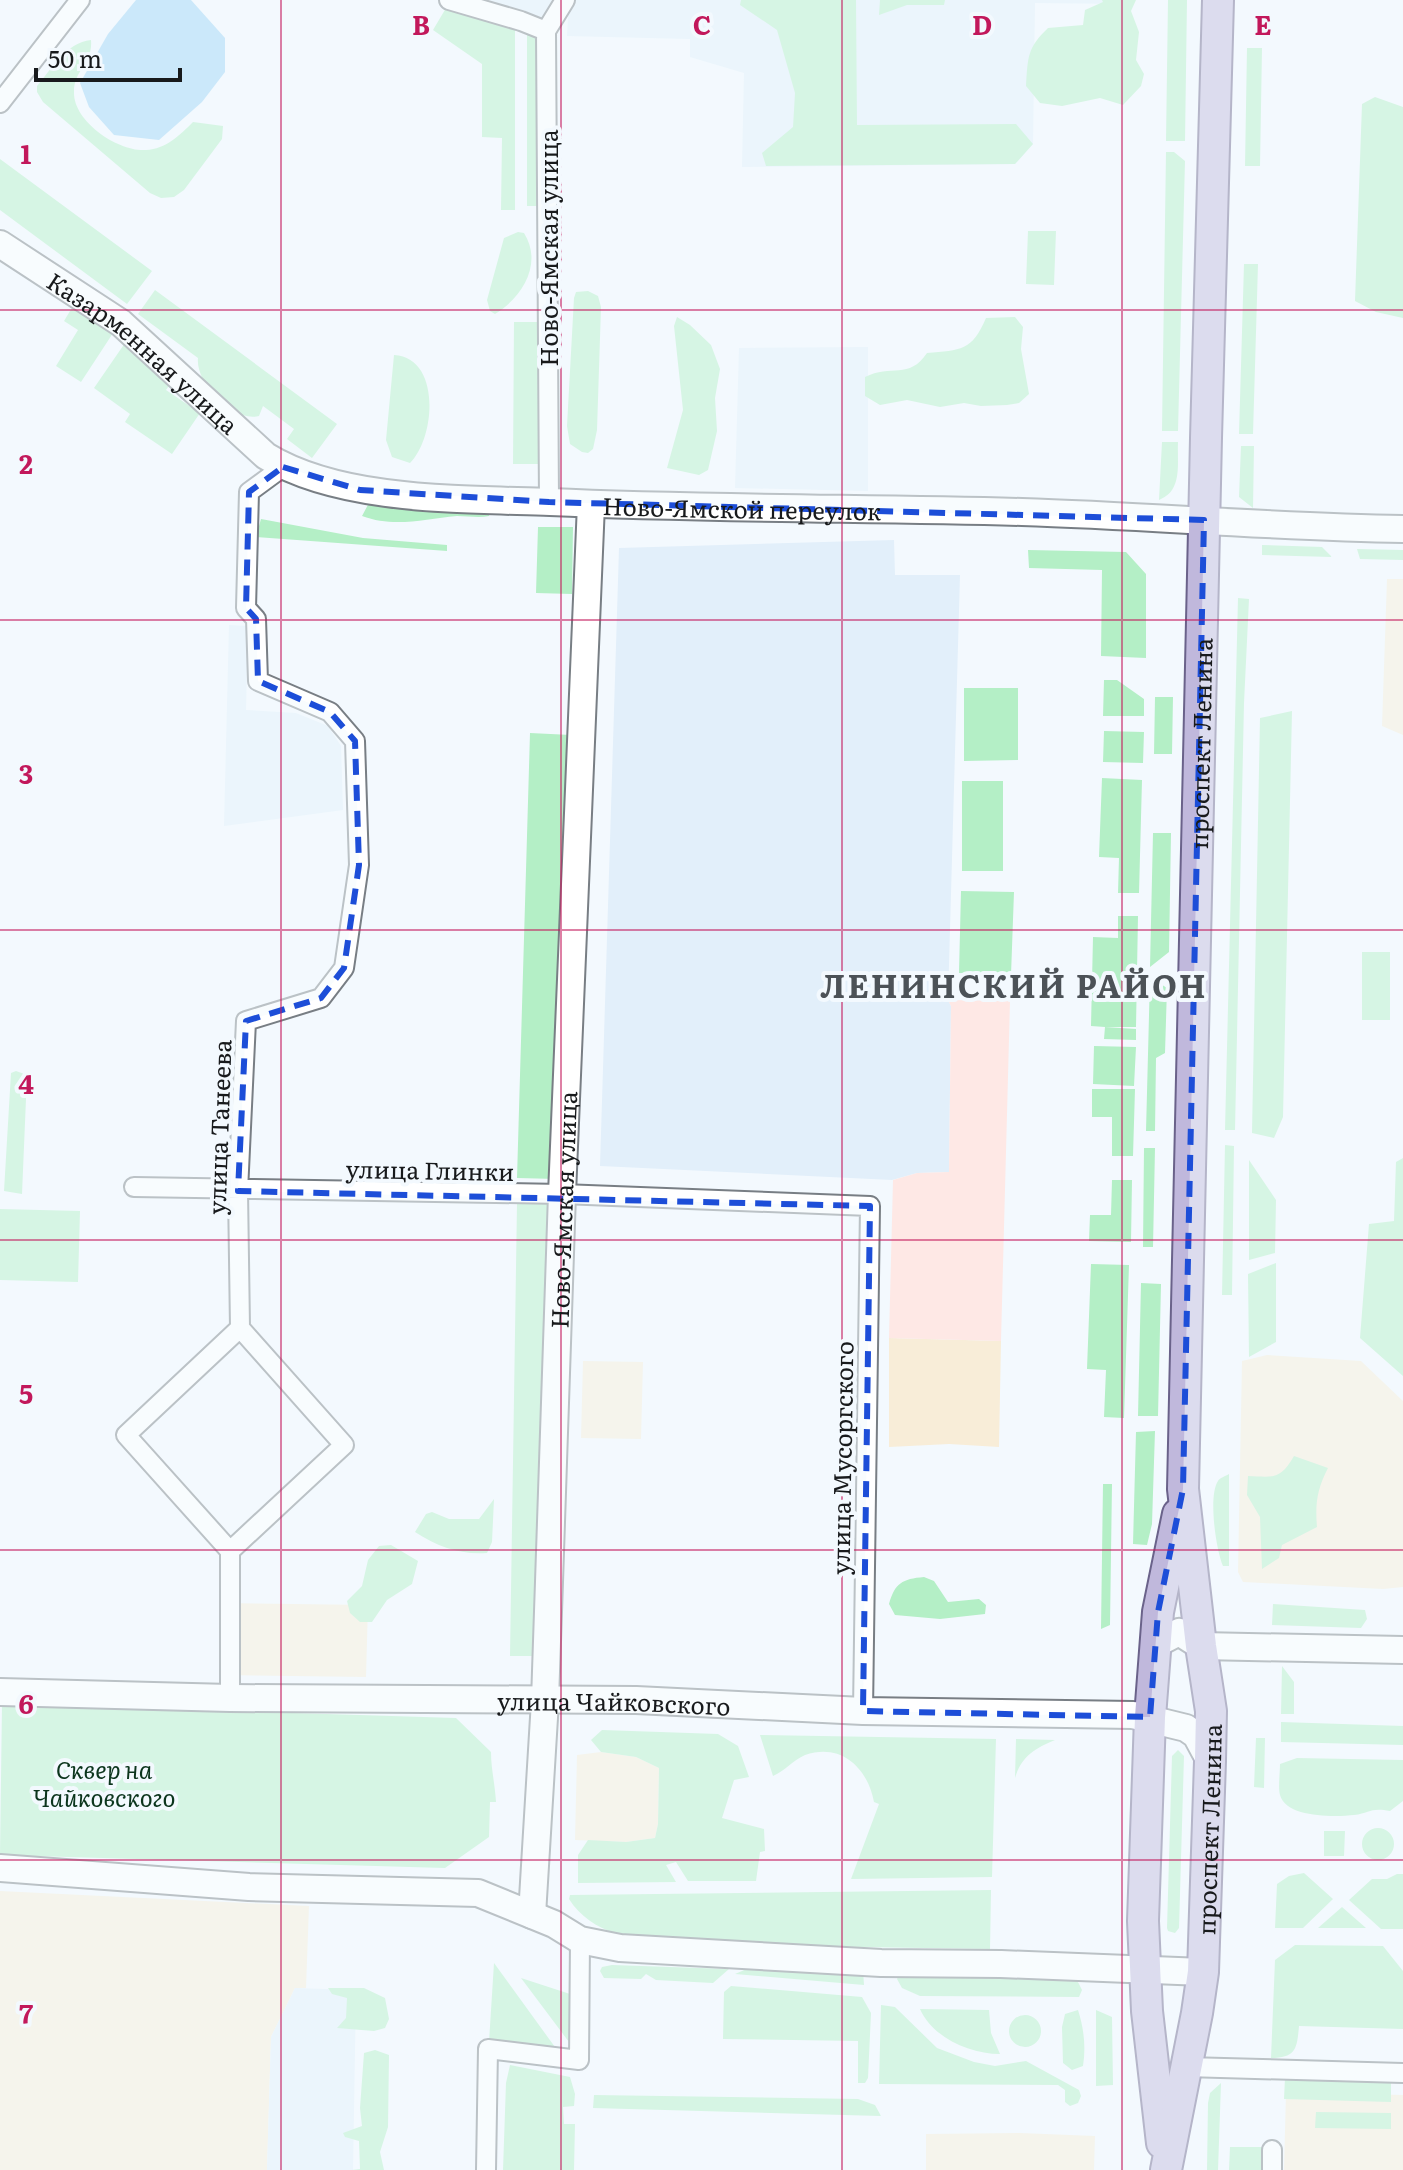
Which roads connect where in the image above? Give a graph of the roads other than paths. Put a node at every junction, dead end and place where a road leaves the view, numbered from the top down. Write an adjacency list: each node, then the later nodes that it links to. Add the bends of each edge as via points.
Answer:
1 (80, 0): 6 (street)
2 (449, 0): 5 (street)
3 (565, 0): 5 (street)
4 (1218, 0): 11 (main road, проспект Ленина)
5 (546, 31): 9 (street, Ново-Ямская улица)
6 (0, 103)
7 (0, 244): 8 (street, Казарменная улица, via 121,323)
8 (283, 467): 9 (street, Ново-Ямской переулок, via 360,490); 14 (street, улица Танеева, via 249,492 246,608 256,619 258,681 330,712 355,741 359,865 344,968 321,998 246,1021)
9 (549, 502): 10 (street, Ново-Ямской переулок)
10 (591, 504): 11 (street, Ново-Ямской переулок); 15 (street, Ново-Ямская улица)
11 (1204, 520): 12 (street, Ново-Ямской переулок); 18 (main road, проспект Ленина)
12 (1403, 529)
13 (134, 1187): 14 (street, улица Глинки)
14 (238, 1191): 15 (street, улица Глинки); 17 (street, улица Танеева)
15 (562, 1194): 16 (street, улица Глинки); 25 (street, Ново-Ямская улица)
16 (870, 1206): 26 (street, улица Мусоргского)
17 (240, 1328): 19 (street, via 126,1435); 19 (street, via 344,1445)
18 (1183, 1489): 20 (main road, проспект Ленина); 21 (main road, проспект Ленина)
19 (230, 1551): 24 (street)
20 (1156, 1644): 21 (street, via 1179,1632); 27 (main road, проспект Ленина)
21 (1201, 1646): 22 (street); 28 (main road, проспект Ленина, via 1211,1711)
22 (1403, 1650)
23 (0, 1692): 24 (street, улица Чайковского)
24 (230, 1698): 25 (street, улица Чайковского)
25 (545, 1701): 26 (street, улица Чайковского); 30 (street, Ново-Ямская улица)
26 (863, 1711): 27 (street, улица Чайковского)
27 (1150, 1717): 28 (street, улица Чайковского, via 1196,1735); 32 (main road, проспект Ленина)
28 (1210, 1761): 33 (main road, проспект Ленина)
29 (5, 1867): 30 (street, via 249,1887 478,1893)
30 (532, 1915): 31 (street)
31 (580, 1940): 32 (street, via 620,1948 881,1963); 37 (street, via 579,2060 488,2049)
32 (1145, 1969): 33 (street); 38 (main road, проспект Ленина)
33 (1203, 1972): 34 (main road, проспект Ленина)
34 (1186, 2067): 35 (street); 38 (main road, проспект Ленина)
35 (1403, 2073)
36 (1272, 2150): 39 (street)
37 (486, 2170)
38 (1165, 2170)
39 (1272, 2170)

